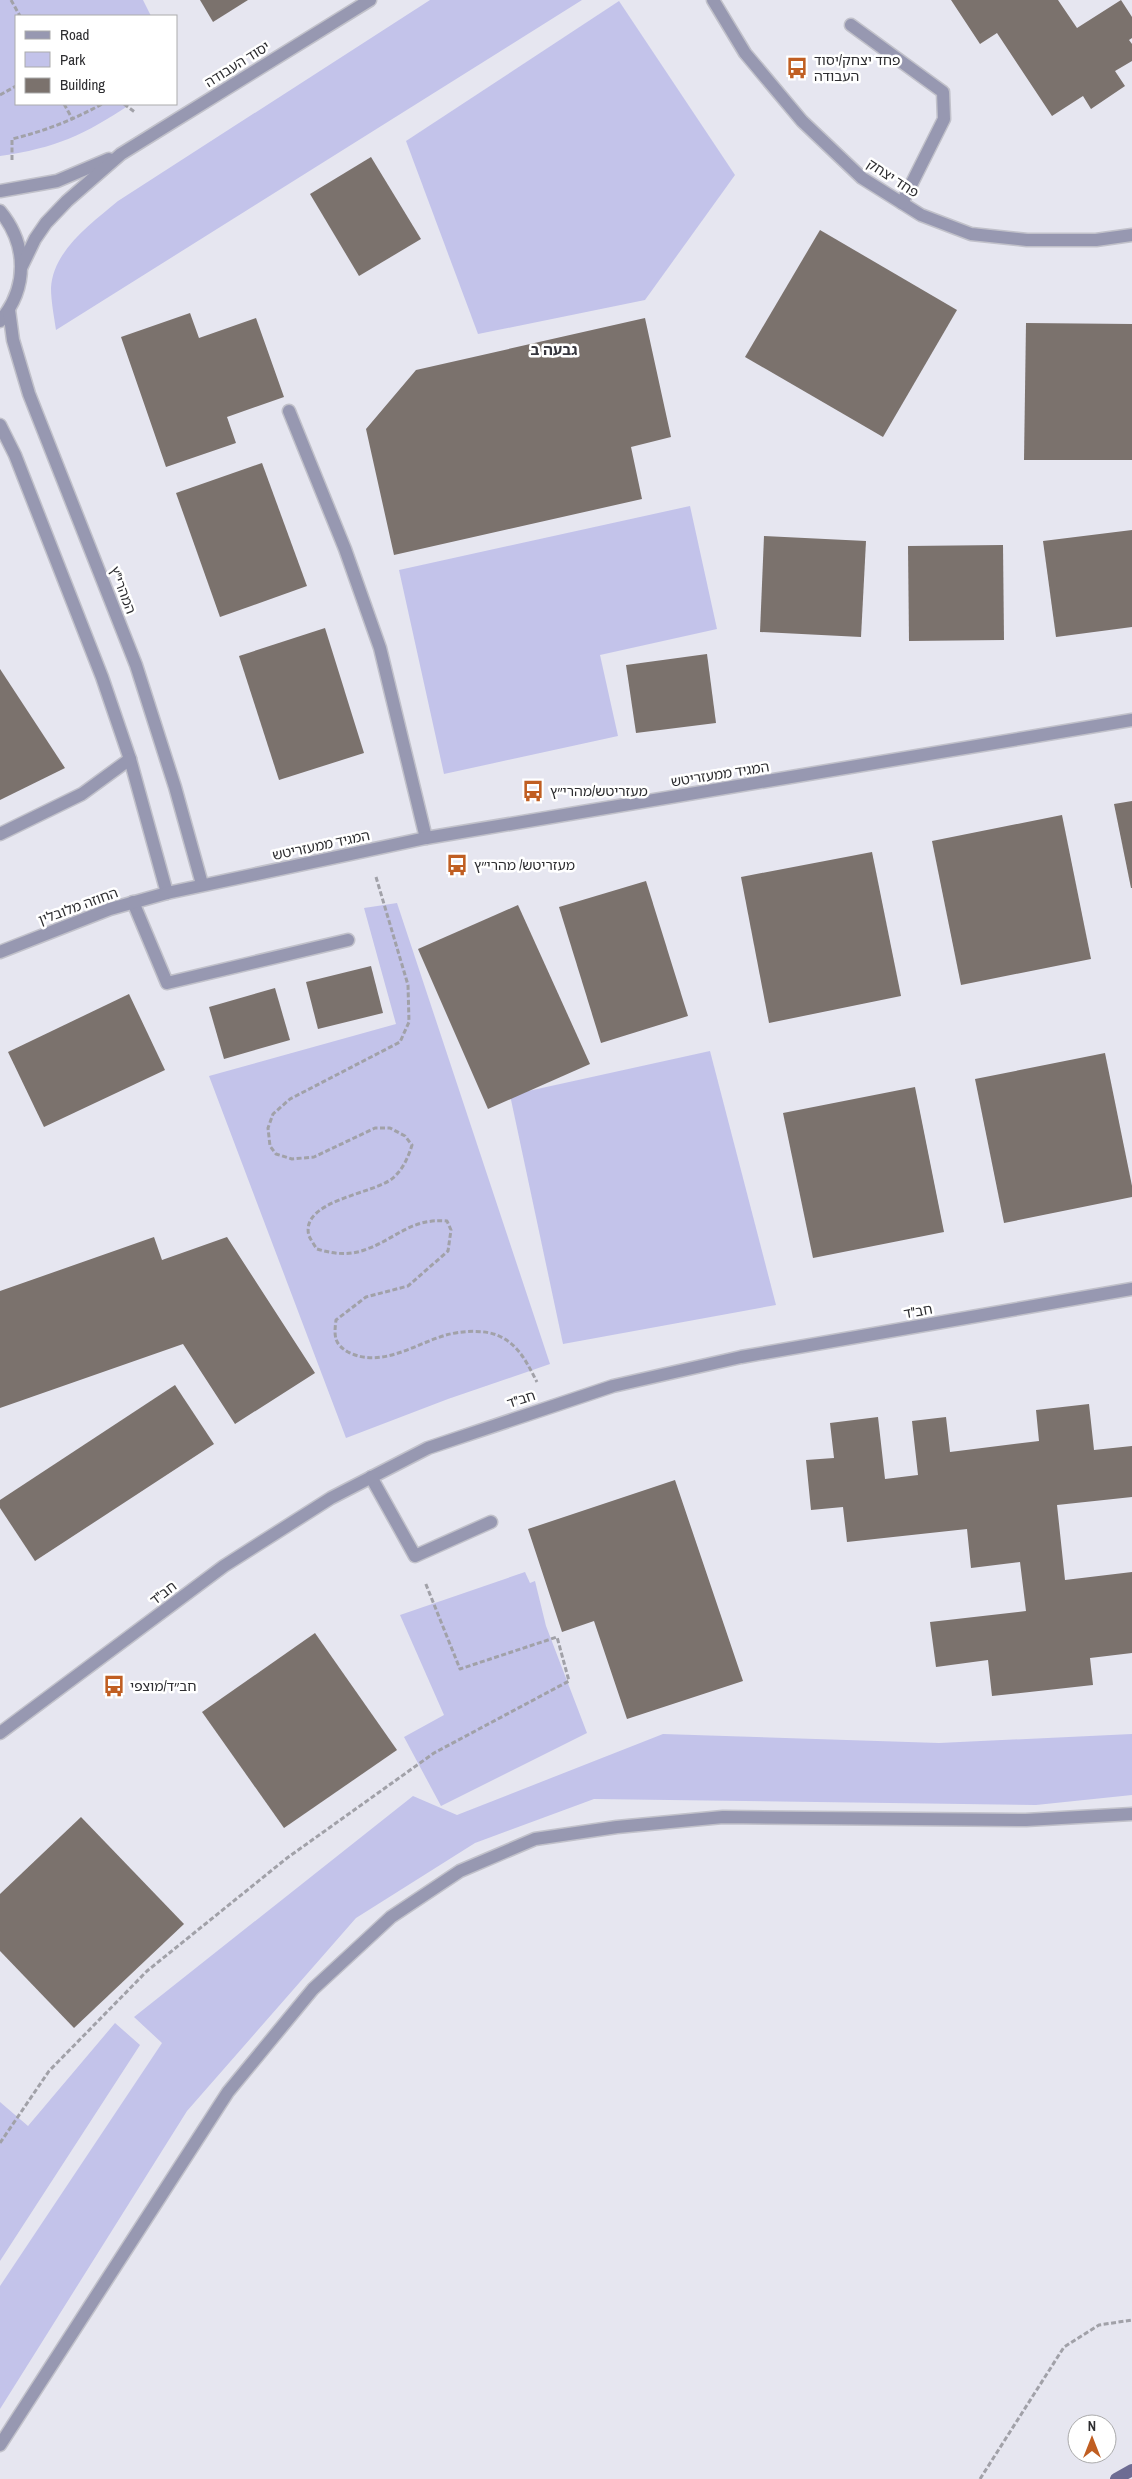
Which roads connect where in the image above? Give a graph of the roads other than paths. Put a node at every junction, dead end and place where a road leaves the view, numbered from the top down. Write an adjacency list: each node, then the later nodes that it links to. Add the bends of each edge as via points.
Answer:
1 (370, 0): 4 (street, יסוד העבודה)
2 (713, 0): 6 (street, פחד יצחק, via 746,53 802,121 862,178)
3 (850, 25): 6 (street, via 943,92 944,118)
4 (120, 154): 5 (street, יסוד העבודה, via 58,181); 9 (street, יסוד העבודה, via 46,223)
5 (5, 191)
6 (902, 203): 8 (street, פחד יצחק, via 921,215 971,234 1027,240 1096,240)
7 (0, 211): 9 (street, via 20,246)
8 (1132, 235)
9 (22, 266): 10 (street, via 21,281)
10 (9, 310): 11 (street); 18 (street, המהרי"ץ, via 23,376 136,665)
11 (0, 321)
12 (289, 411): 17 (street, via 345,548 380,648)
13 (0, 425): 15 (street, via 16,455 58,561)
14 (1132, 720): 17 (street, המגיד ממעזריטש)
15 (130, 759): 16 (street, via 82,794); 19 (street)
16 (0, 834)
17 (426, 838): 18 (street, המגיד ממעזריטש)
18 (202, 884): 19 (street, המגיד ממעזריטש)
19 (167, 892): 20 (street, החוזה מלובלין)
20 (133, 902): 21 (street, via 167,983); 22 (street, החוזה מלובלין)
21 (348, 940)
22 (0, 952)
23 (1132, 1289): 24 (street, חב"ד, via 741,1357 613,1386 428,1448)
24 (372, 1478): 25 (street, via 415,1556); 26 (street, חב"ד, via 331,1498 224,1566)
25 (491, 1522)
26 (0, 1733)
27 (1132, 1814): 28 (street, via 1026,1820 723,1817 616,1827 535,1839 460,1871 391,1917 312,1989 228,2092)
28 (0, 2445)

